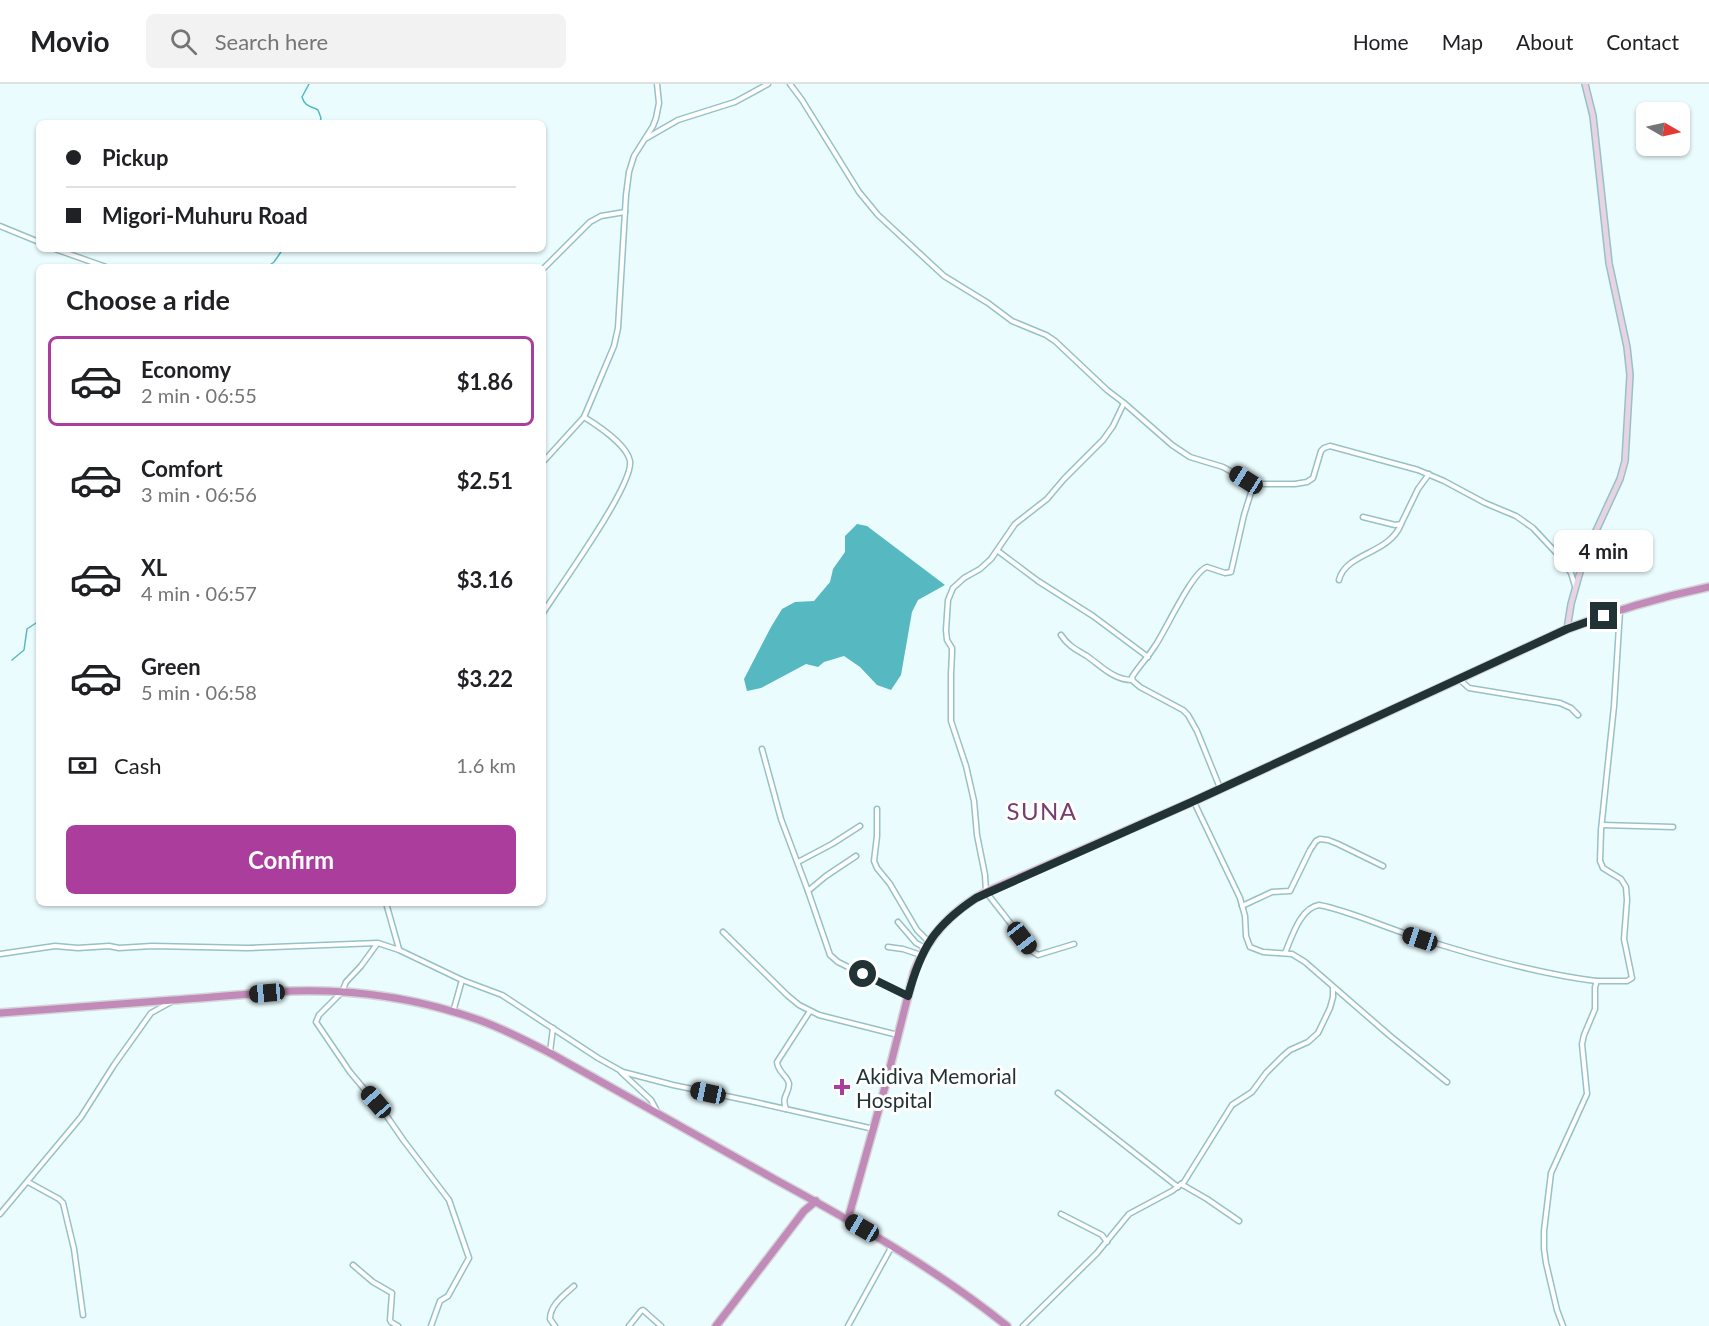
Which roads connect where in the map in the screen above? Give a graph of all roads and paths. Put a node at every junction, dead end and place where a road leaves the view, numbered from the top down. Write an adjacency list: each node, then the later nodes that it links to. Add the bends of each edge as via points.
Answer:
1 (657, 84): 5 (street, via 658,111)
2 (768, 84): 5 (street, via 735,102 678,120)
3 (790, 84): 12 (street, via 859,192 878,214 944,276 1012,321 1055,341)
4 (1585, 84): 21 (main road, via 1593,116 1609,263 1630,375 1625,461)
5 (645, 139): 6 (street, via 630,165)
6 (625, 212): 11 (street, via 590,222); 13 (street, via 617,336)
7 (0, 226): 8 (street)
8 (36, 241)
9 (64, 252): 10 (street)
10 (98, 264)
11 (546, 266)
12 (1124, 403): 16 (street, via 1182,453 1223,466); 19 (street, via 1103,440 1047,499 1015,524)
13 (584, 417): 14 (street); 23 (street, via 625,452 629,471 611,511)
14 (546, 459)
15 (1429, 474): 16 (street, via 1330,446 1321,451 1314,476 1307,482); 18 (street); 21 (street, via 1528,523 1565,563)
16 (1254, 483): 27 (street, via 1231,572 1207,567 1200,571)
17 (1364, 517): 18 (street)
18 (1401, 524): 20 (street, via 1380,548 1344,569)
19 (998, 551): 27 (street); 42 (street, via 953,588 946,630 952,648 951,721 974,801)
20 (1339, 580)
21 (1575, 587): 25 (main road)
22 (1709, 588): 24 (highway)
23 (546, 608)
24 (1620, 611): 25 (highway); 35 (street)
25 (1567, 629): 28 (highway)
26 (1061, 635): 29 (street, via 1102,668 1121,679)
27 (1148, 657): 29 (street)
28 (1458, 678): 30 (street, via 1469,688 1560,703); 32 (highway)
29 (1132, 680): 32 (street, via 1188,715)
30 (1578, 715)
31 (762, 749): 39 (street, via 781,819)
32 (1220, 788): 33 (highway)
33 (1194, 801): 42 (highway); 44 (street)
34 (876, 809): 49 (street, via 874,861)
35 (1602, 825): 37 (street); 56 (street, via 1600,865 1626,887 1624,939 1632,978)
36 (860, 826): 39 (street)
37 (1672, 827)
38 (856, 856): 41 (street)
39 (798, 862): 41 (street)
40 (1383, 866): 44 (street, via 1320,839 1310,850 1290,891 1272,892)
41 (808, 891): 59 (street, via 830,956)
42 (986, 892): 48 (street, via 1038,955); 49 (highway, via 951,916)
43 (387, 906): 51 (street)
44 (1242, 906): 52 (street, via 1250,947)
45 (898, 922): 49 (street, via 916,943)
46 (723, 932): 61 (street, via 787,995)
47 (378, 944): 51 (street); 53 (street, via 236,948 55,946); 58 (street)
48 (1074, 944)
49 (927, 945): 54 (highway)
50 (888, 947): 54 (street)
51 (399, 950): 55 (street)
52 (1285, 953): 56 (street, via 1303,916 1312,906 1319,905 1491,959 1557,976); 57 (street, via 1305,962)
53 (0, 954)
54 (921, 956): 59 (highway)
55 (462, 980): 62 (street); 64 (street, via 502,995)
56 (1597, 981): 96 (street, via 1595,1009 1582,1044 1587,1094 1551,1173 1544,1231 1546,1263)
57 (1333, 987): 68 (street); 76 (street, via 1330,1008 1318,1033 1290,1050 1252,1092 1232,1105)
58 (342, 992): 60 (highway, via 291,991); 62 (highway); 88 (street, via 319,1015 318,1026 449,1200 469,1257 448,1296 439,1303)
59 (908, 996): 65 (highway)
60 (173, 1000): 63 (highway); 75 (street, via 151,1013 81,1117)
61 (810, 1011): 65 (street); 70 (street, via 777,1062 788,1083)
62 (453, 1012): 66 (highway, via 505,1030)
63 (0, 1013)
64 (553, 1028): 66 (street); 67 (street)
65 (898, 1035): 74 (highway)
66 (550, 1053): 73 (highway)
67 (618, 1070): 71 (street); 73 (street, via 646,1094)
68 (1447, 1082)
69 (1058, 1093): 76 (street)
70 (784, 1100): 71 (street); 72 (street)
71 (777, 1107): 72 (street)
72 (786, 1109): 74 (street)
73 (658, 1113): 77 (highway)
74 (874, 1129): 80 (highway)
75 (27, 1182): 78 (street); 86 (street, via 63,1203)
76 (1180, 1186): 81 (street); 82 (street, via 1129,1214)
77 (812, 1199): 80 (highway); 92 (highway)
78 (0, 1214)
79 (1061, 1214): 82 (street, via 1102,1235)
80 (848, 1219): 83 (highway)
81 (1239, 1221)
82 (1107, 1242): 95 (street)
83 (892, 1245): 93 (street); 94 (highway, via 973,1298)
84 (353, 1265): 87 (street, via 392,1293 390,1321)
85 (574, 1286): 89 (street, via 553,1308 550,1318)
86 (83, 1315)
87 (398, 1326)
88 (431, 1326)
89 (555, 1326)
90 (629, 1326): 91 (street, via 644,1310)
91 (661, 1326)
92 (716, 1326)
93 (848, 1326)
94 (1007, 1326)
95 (1023, 1326)
96 (1563, 1326)

